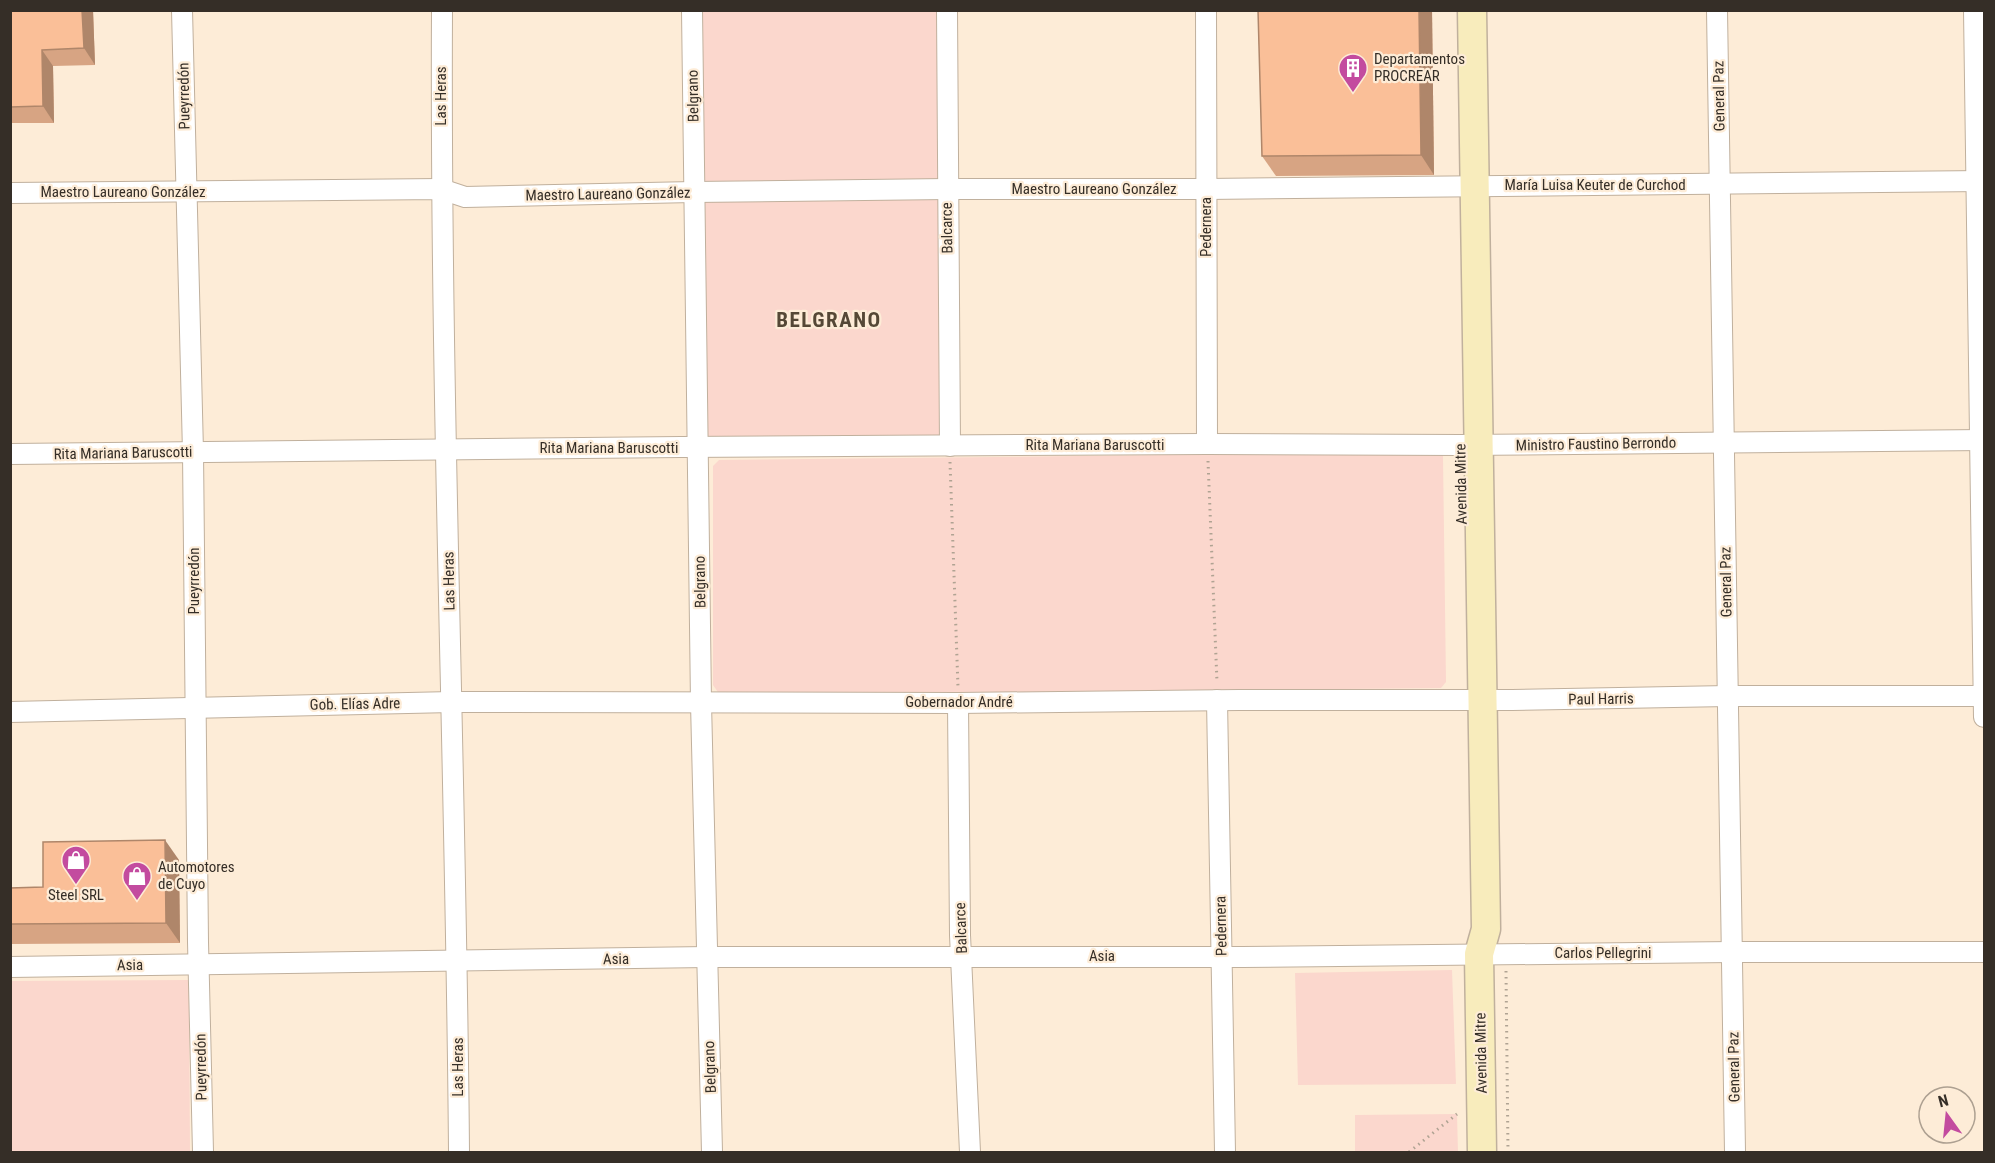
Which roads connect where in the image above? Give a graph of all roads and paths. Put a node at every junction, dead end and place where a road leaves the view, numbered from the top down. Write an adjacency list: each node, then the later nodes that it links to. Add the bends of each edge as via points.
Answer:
1 (182, 10): 16 (street, Pueyrredón)
2 (442, 10): 13 (street, Las Heras)
3 (692, 10): 17 (street, Belgrano)
4 (947, 10): 14 (street, Balcarce)
5 (1206, 10): 15 (street, Pedernera)
6 (1453, 10): 12 (main road, Avenida Mitre)
7 (1472, 10): 12 (main road, Avenida Mitre)
8 (1717, 10): 11 (street, General Paz)
9 (1974, 10): 10 (street)
10 (1981, 181): 11 (street, María Luisa Keuter de Curchod); 19 (street)
11 (1720, 184): 12 (street, María Luisa Keuter de Curchod); 20 (street, General Paz)
12 (1465, 186): 15 (street, María Luisa Keuter de Curchod); 22 (main road, Avenida Mitre)
13 (441, 189): 16 (street, Maestro Laureano González); 17 (street, Maestro Laureano González, via 465,197); 25 (street, Las Heras)
14 (947, 189): 15 (street, Maestro Laureano González); 17 (street, Maestro Laureano González); 23 (street, Balcarce)
15 (1206, 189): 21 (street, Pedernera)
16 (185, 192): 18 (street, Maestro Laureano González); 26 (street, Pueyrredón)
17 (693, 192): 24 (street, Belgrano)
18 (10, 193)
19 (1982, 440): 20 (street, Ministro Faustino Berrondo); 29 (street)
20 (1724, 443): 22 (street, Ministro Faustino Berrondo); 28 (street, General Paz)
21 (1207, 444): 22 (street, Ministro Faustino Berrondo); 23 (street, Rita Mariana Baruscotti); 30 (path)
22 (1469, 445): 31 (main road, Avenida Mitre)
23 (950, 446): 24 (street, Rita Mariana Baruscotti); 34 (path)
24 (699, 447): 25 (street, Rita Mariana Baruscotti); 33 (street, Belgrano)
25 (447, 449): 26 (street, Rita Mariana Baruscotti); 32 (street, Las Heras)
26 (193, 452): 27 (street, Rita Mariana Baruscotti); 35 (street, Pueyrredón)
27 (10, 454)
28 (1728, 696): 29 (street, Paul Harris); 31 (street, Paul Harris); 38 (street, General Paz)
29 (1984, 696): 37 (street)
30 (1217, 700): 31 (street, Paul Harris); 34 (street, Gobernador André); 43 (street, Pedernera)
31 (1472, 700): 40 (main road, Avenida Mitre, via 1486,929)
32 (452, 702): 33 (street, Gob. Elías Adre); 35 (street, Gob. Elías Adre); 44 (street, Las Heras)
33 (700, 703): 34 (street, Gobernador André); 41 (street, Belgrano)
34 (958, 703): 42 (street, Balcarce)
35 (195, 707): 36 (street, Gob. Elías Adre); 45 (street, Pueyrredón)
36 (10, 712)
37 (1984, 717)
38 (1732, 952): 39 (street, Carlos Pellegrini); 40 (street, Carlos Pellegrini); 55 (street, General Paz)
39 (1984, 952)
40 (1479, 954): 43 (street, Carlos Pellegrini); 54 (main road, Avenida Mitre)
41 (707, 957): 42 (street, Asia); 44 (street, Asia); 50 (street, Belgrano)
42 (962, 957): 43 (street, Asia); 51 (street, Balcarce)
43 (1222, 957): 52 (street, Pedernera)
44 (457, 961): 45 (street, Asia); 49 (street, Las Heras)
45 (199, 963): 46 (street, Asia); 48 (street, Pueyrredón)
46 (10, 967)
47 (1457, 1114): 53 (path)
48 (203, 1152)
49 (459, 1152)
50 (712, 1152)
51 (970, 1152)
52 (1225, 1152)
53 (1409, 1152)
54 (1482, 1152)
55 (1735, 1152)

